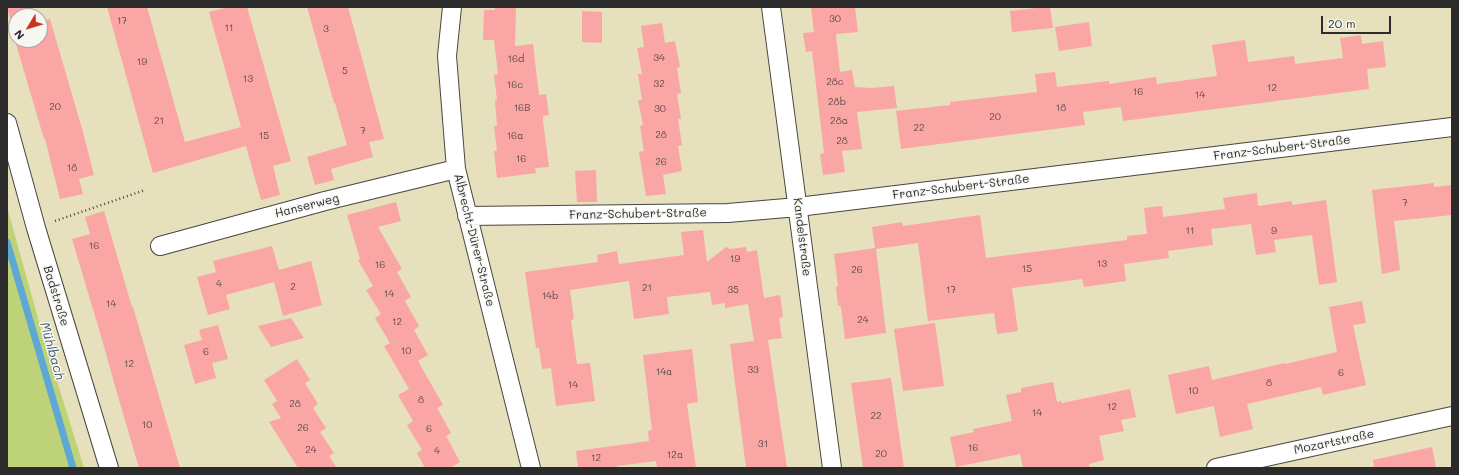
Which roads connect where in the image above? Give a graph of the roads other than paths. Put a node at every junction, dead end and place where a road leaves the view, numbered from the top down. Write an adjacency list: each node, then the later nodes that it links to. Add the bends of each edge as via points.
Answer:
1 (452, 7): 5 (street, Albrecht-Dürer-Straße, via 447,56)
2 (771, 7): 6 (street, Kandelstraße)
3 (7, 123): 10 (street, Badstraße)
4 (1452, 127): 6 (street, Franz-Schubert-Straße)
5 (456, 169): 7 (street, Albrecht-Dürer-Straße); 8 (street, Hanserweg, via 325,201)
6 (798, 207): 7 (street, Franz-Schubert-Straße, via 728,213); 12 (street, Kandelstraße)
7 (468, 216): 11 (street, Albrecht-Dürer-Straße)
8 (160, 246)
9 (1452, 416): 13 (street, Mozartstraße)
10 (109, 468)
11 (531, 468)
12 (832, 468)
13 (1216, 468)

